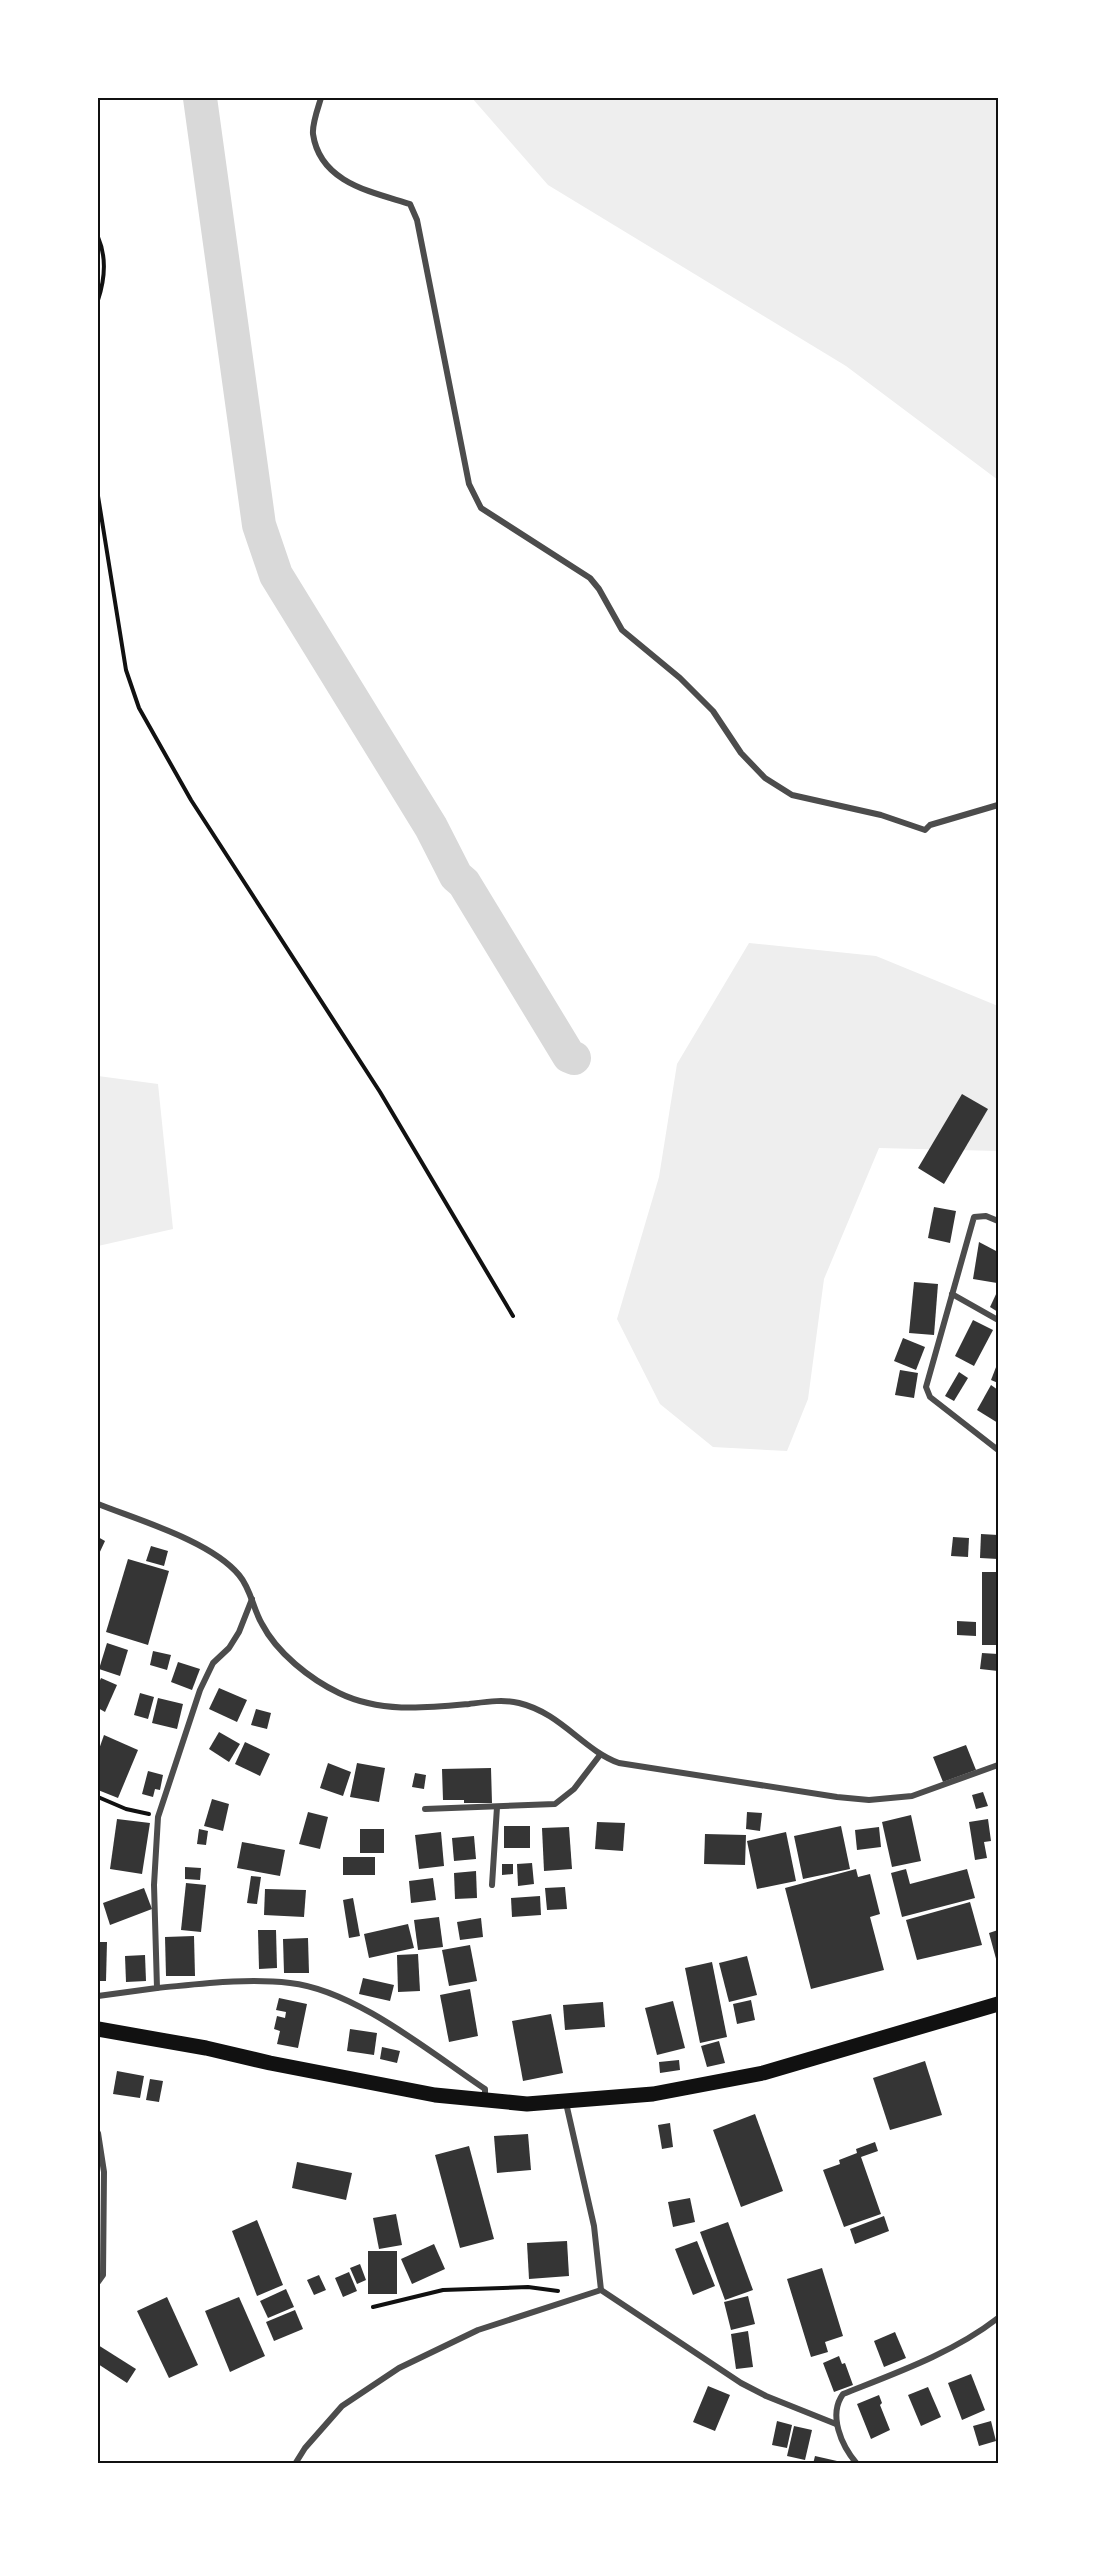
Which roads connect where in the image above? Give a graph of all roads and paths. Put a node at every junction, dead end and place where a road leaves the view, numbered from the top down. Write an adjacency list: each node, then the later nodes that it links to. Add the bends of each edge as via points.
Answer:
1 (321, 98): 5 (street, via 313,133 320,155 331,170 347,183 410,204 417,220 469,484 481,508 590,578 622,630 713,711 741,753 765,778 792,795 881,815 925,830 930,825)
2 (98, 237): 3 (path, via 105,279)
3 (98, 300)
4 (98, 495): 8 (path, via 126,670 139,708 191,800 380,1092)
5 (999, 805)
6 (999, 1221): 7 (street, via 974,1217)
7 (952, 1294): 9 (street); 10 (street, via 926,1387 930,1397)
8 (513, 1316)
9 (999, 1320)
10 (999, 1450)
11 (98, 1504): 12 (street, via 212,1552 239,1575)
12 (252, 1599): 13 (street, via 262,1625 280,1647 307,1675 339,1693 364,1702 406,1708 518,1703 562,1723); 18 (street, via 239,1632 213,1663 200,1690)
13 (600, 1755): 14 (street, via 619,1763 869,1800 912,1796); 16 (street, via 574,1789 555,1804)
14 (999, 1766)
15 (98, 1797): 18 (path)
16 (497, 1807): 17 (street); 19 (street)
17 (425, 1809)
18 (158, 1816): 20 (street, via 154,1885)
19 (492, 1885)
20 (157, 1988): 21 (street); 24 (street, via 247,1981 291,1983 332,1993 374,2015 484,2089)
21 (98, 1996)
22 (999, 2004): 25 (highway, via 763,2073 653,2094)
23 (98, 2029): 24 (highway)
24 (485, 2101): 25 (highway)
25 (566, 2102): 30 (street, via 594,2226)
26 (98, 2133): 27 (street, via 104,2172)
27 (102, 2198): 28 (street); 29 (street, via 102,2276)
28 (98, 2204)
29 (98, 2282)
30 (601, 2290): 31 (street); 34 (street, via 741,2383)
31 (574, 2299): 32 (path, via 555,2289 528,2287 443,2290); 35 (street, via 478,2330 399,2368 342,2406)
32 (373, 2307)
33 (999, 2318): 34 (street, via 908,2369 843,2394)
34 (836, 2424): 36 (street)
35 (295, 2463)
36 (857, 2463)

